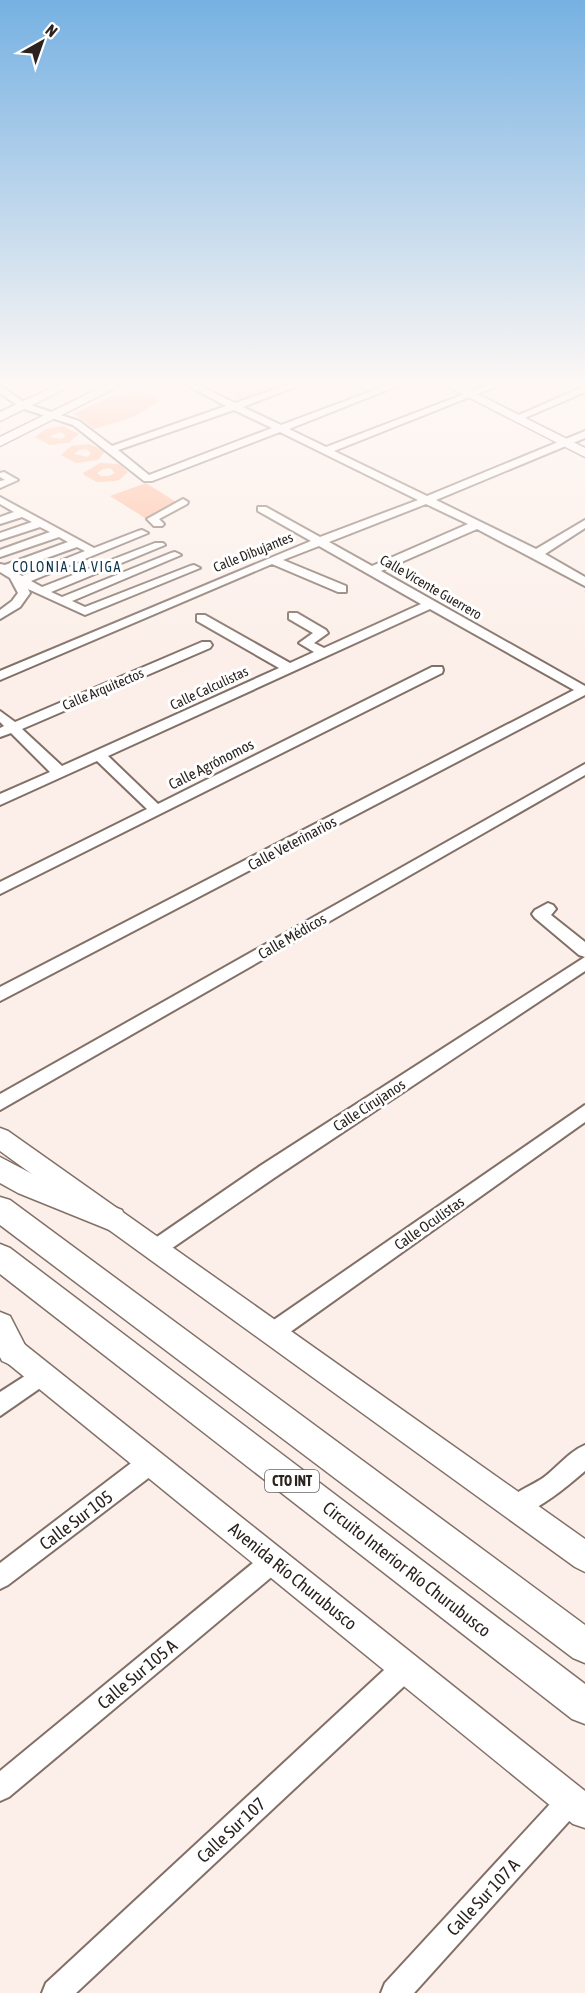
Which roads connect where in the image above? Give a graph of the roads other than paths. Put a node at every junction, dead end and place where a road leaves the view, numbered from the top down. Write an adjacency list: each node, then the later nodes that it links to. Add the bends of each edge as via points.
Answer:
1 (379, 476): 3 (street)
2 (485, 476): 3 (street, Calle Dibujantes)
3 (427, 500): 12 (street); 16 (street, Calle Dibujantes)
4 (183, 502): 11 (street, via 152,519)
5 (2, 503): 7 (street)
6 (262, 508): 16 (street, Calle Vicente Guerrero)
7 (23, 513): 8 (street); 9 (street)
8 (0, 521)
9 (40, 523): 13 (street); 15 (street)
10 (585, 523): 22 (street)
11 (158, 524)
12 (476, 525): 22 (street); 25 (street)
13 (59, 533): 17 (street); 20 (street)
14 (142, 533): 19 (street)
15 (0, 537)
16 (319, 542): 23 (street, Calle Dibujantes); 25 (street, Calle Vicente Guerrero)
17 (77, 543): 19 (street); 26 (street)
18 (159, 545): 29 (street)
19 (94, 552): 26 (street)
20 (0, 554)
21 (175, 555): 30 (street)
22 (537, 555): 27 (street)
23 (272, 560): 28 (street); 39 (street, Calle Dibujantes)
24 (194, 568): 30 (street, via 85,611)
25 (371, 571): 31 (street, Calle Vicente Guerrero)
26 (10, 573): 29 (street); 32 (street, via 24,592)
27 (585, 582)
28 (342, 589)
29 (41, 592): 30 (street)
30 (62, 601)
31 (430, 604): 36 (street, Calle Calculistas); 40 (street, Calle Vicente Guerrero)
32 (0, 615)
33 (293, 616): 36 (street, via 322,633 305,643)
34 (201, 618): 37 (street)
35 (206, 645): 42 (street, Calle Arquitectos)
36 (325, 653): 37 (street, Calle Calculistas)
37 (290, 668): 43 (street, Calle Calculistas)
38 (437, 670): 47 (street, Calle Agrónomos)
39 (0, 676)
40 (584, 691): 52 (street, Calle Veterinarios)
41 (0, 715): 42 (street)
42 (6, 730): 45 (street)
43 (98, 755): 45 (street, Calle Calculistas); 47 (street)
44 (585, 769): 53 (street, Calle Médicos)
45 (59, 772): 46 (street, Calle Calculistas)
46 (0, 800)
47 (156, 810): 48 (street, Calle Agrónomos)
48 (0, 889)
49 (548, 909): 50 (street, via 540,914)
50 (585, 951)
51 (585, 963): 59 (street, Calle Cirujanos)
52 (0, 994)
53 (0, 1103)
54 (585, 1112): 61 (street, Calle Oculistas)
55 (0, 1138): 58 (main road)
56 (0, 1169): 58 (highway, via 28,1185)
57 (0, 1209): 71 (highway, CTO INT)
58 (112, 1219): 59 (main road)
59 (155, 1249): 61 (main road)
60 (0, 1257): 73 (highway, Circuito Interior Río Churubusco / CTO INT)
61 (272, 1333): 67 (main road)
62 (4, 1340): 63 (main road, Avenida Río Churubusco)
63 (42, 1375): 64 (street); 66 (main road, Avenida Río Churubusco)
64 (0, 1404)
65 (585, 1456): 67 (street, via 552,1485)
66 (151, 1462): 69 (main road, Avenida Río Churubusco); 70 (street, Calle Sur 105)
67 (516, 1507): 68 (main road)
68 (585, 1557)
69 (273, 1561): 72 (main road, Avenida Río Churubusco); 74 (street, Calle Sur 105 A)
70 (0, 1577)
71 (585, 1646)
72 (406, 1667): 75 (main road, Avenida Río Churubusco); 76 (street, Calle Sur 107)
73 (585, 1706)
74 (0, 1788)
75 (578, 1806): 77 (street, Calle Sur 107 A)
76 (56, 1993)
77 (395, 1993)

